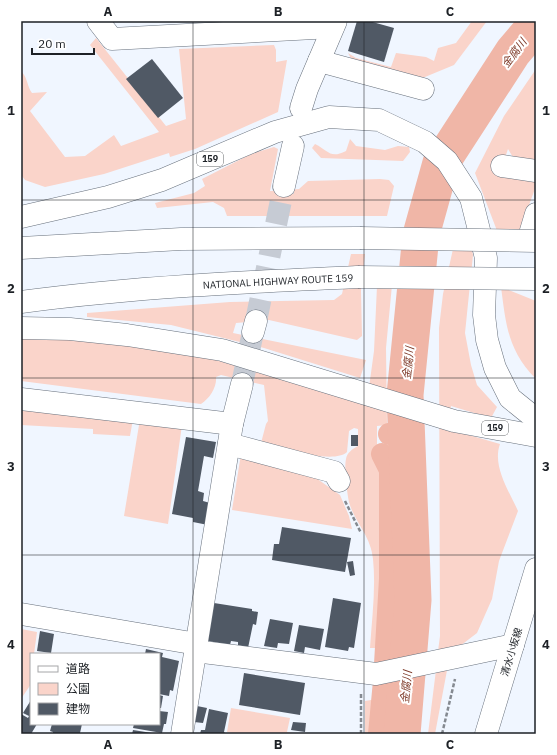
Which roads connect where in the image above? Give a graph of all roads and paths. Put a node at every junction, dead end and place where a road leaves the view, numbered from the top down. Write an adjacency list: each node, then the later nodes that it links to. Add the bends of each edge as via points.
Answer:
1 (98, 21): 2 (main road, via 112,39)
2 (334, 24): 3 (main road)
3 (320, 61): 4 (main road); 5 (main road)
4 (423, 89)
5 (301, 108)
6 (293, 146): 9 (main road)
7 (502, 166): 8 (main road)
8 (536, 172)
9 (284, 186)
10 (21, 217): 18 (main road, 159, via 108,197 162,180 274,132 329,117 380,120 425,142 447,161 471,198 486,258 484,315 487,340 495,368 510,398)
11 (534, 230): 12 (main road, bridge, via 360,238 181,239)
12 (21, 248)
13 (536, 279): 14 (main road, NATIONAL HIGHWAY ROUTE 159, bridge, via 358,277 207,283)
14 (21, 302)
15 (21, 328): 20 (main road, 159, via 70,328 222,350 454,421)
16 (242, 384): 19 (main road)
17 (21, 398): 19 (main road)
18 (536, 419)
19 (230, 434): 21 (main road, via 334,472); 26 (main road)
20 (536, 436)
21 (339, 480): 22 (path, via 342,495)
22 (360, 533)
23 (535, 573): 25 (main road, 清水小坂線)
24 (21, 614): 26 (main road)
25 (513, 645): 27 (main road); 32 (main road, 清水小坂線)
26 (196, 648): 28 (main road); 29 (main road)
27 (457, 658): 28 (main road); 31 (path)
28 (369, 673): 30 (path)
29 (182, 734)
30 (361, 734)
31 (442, 734)
32 (486, 734)

